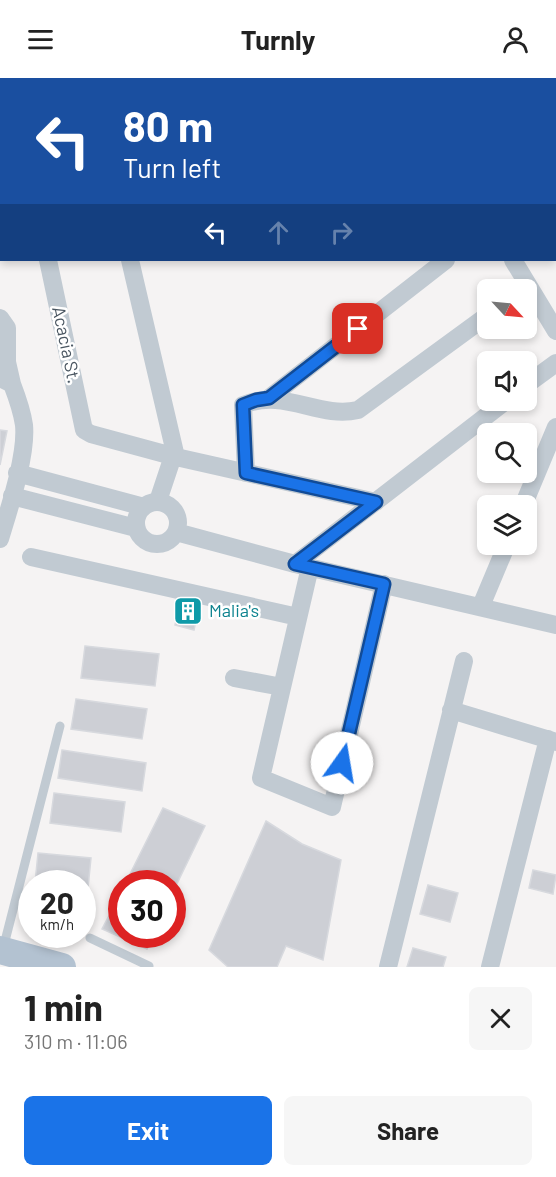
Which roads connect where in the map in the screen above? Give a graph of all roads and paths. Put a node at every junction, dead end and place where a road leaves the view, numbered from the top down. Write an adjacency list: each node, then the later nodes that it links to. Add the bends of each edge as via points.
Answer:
1 (48, 261): 16 (street, Acacia St., via 84,430)
2 (130, 261): 16 (street)
3 (445, 261): 13 (street)
4 (513, 261): 5 (street)
5 (520, 279)
6 (537, 305): 9 (street)
7 (0, 318): 11 (street, via 7,328)
8 (477, 323): 13 (street, via 358,410 345,413)
9 (556, 331)
10 (556, 363): 12 (street)
11 (5, 369): 17 (street, via 24,426)
12 (537, 377)
13 (269, 398): 18 (street, via 243,405)
14 (493, 411): 21 (street)
15 (556, 427): 19 (street)
16 (176, 457): 18 (street); 22 (street)
17 (17, 473): 20 (street); 22 (street)
18 (246, 473): 21 (street)
19 (528, 495)
20 (12, 496): 23 (street); 25 (street)
21 (376, 502): 28 (street)
22 (151, 504): 23 (street, via 136,518); 24 (street, via 165,503 176,512)
23 (136, 528): 24 (street, via 142,538 154,544 167,542)
24 (176, 532): 28 (street)
25 (0, 539)
26 (502, 555): 30 (street)
27 (31, 557): 31 (street)
28 (302, 566): 29 (street); 31 (street)
29 (384, 584): 30 (street); 35 (street, via 329,816 261,778)
30 (481, 606): 32 (street)
31 (298, 617): 35 (street)
32 (556, 625)
33 (464, 661): 36 (street)
34 (234, 678): 35 (street)
35 (282, 687)
36 (451, 710): 38 (street); 43 (street)
37 (60, 726): 40 (lane)
38 (552, 740): 44 (street)
39 (96, 941): 41 (lane)
40 (1, 955): 42 (main road)
41 (149, 966)
42 (62, 967)
43 (388, 967)
44 (490, 967)

